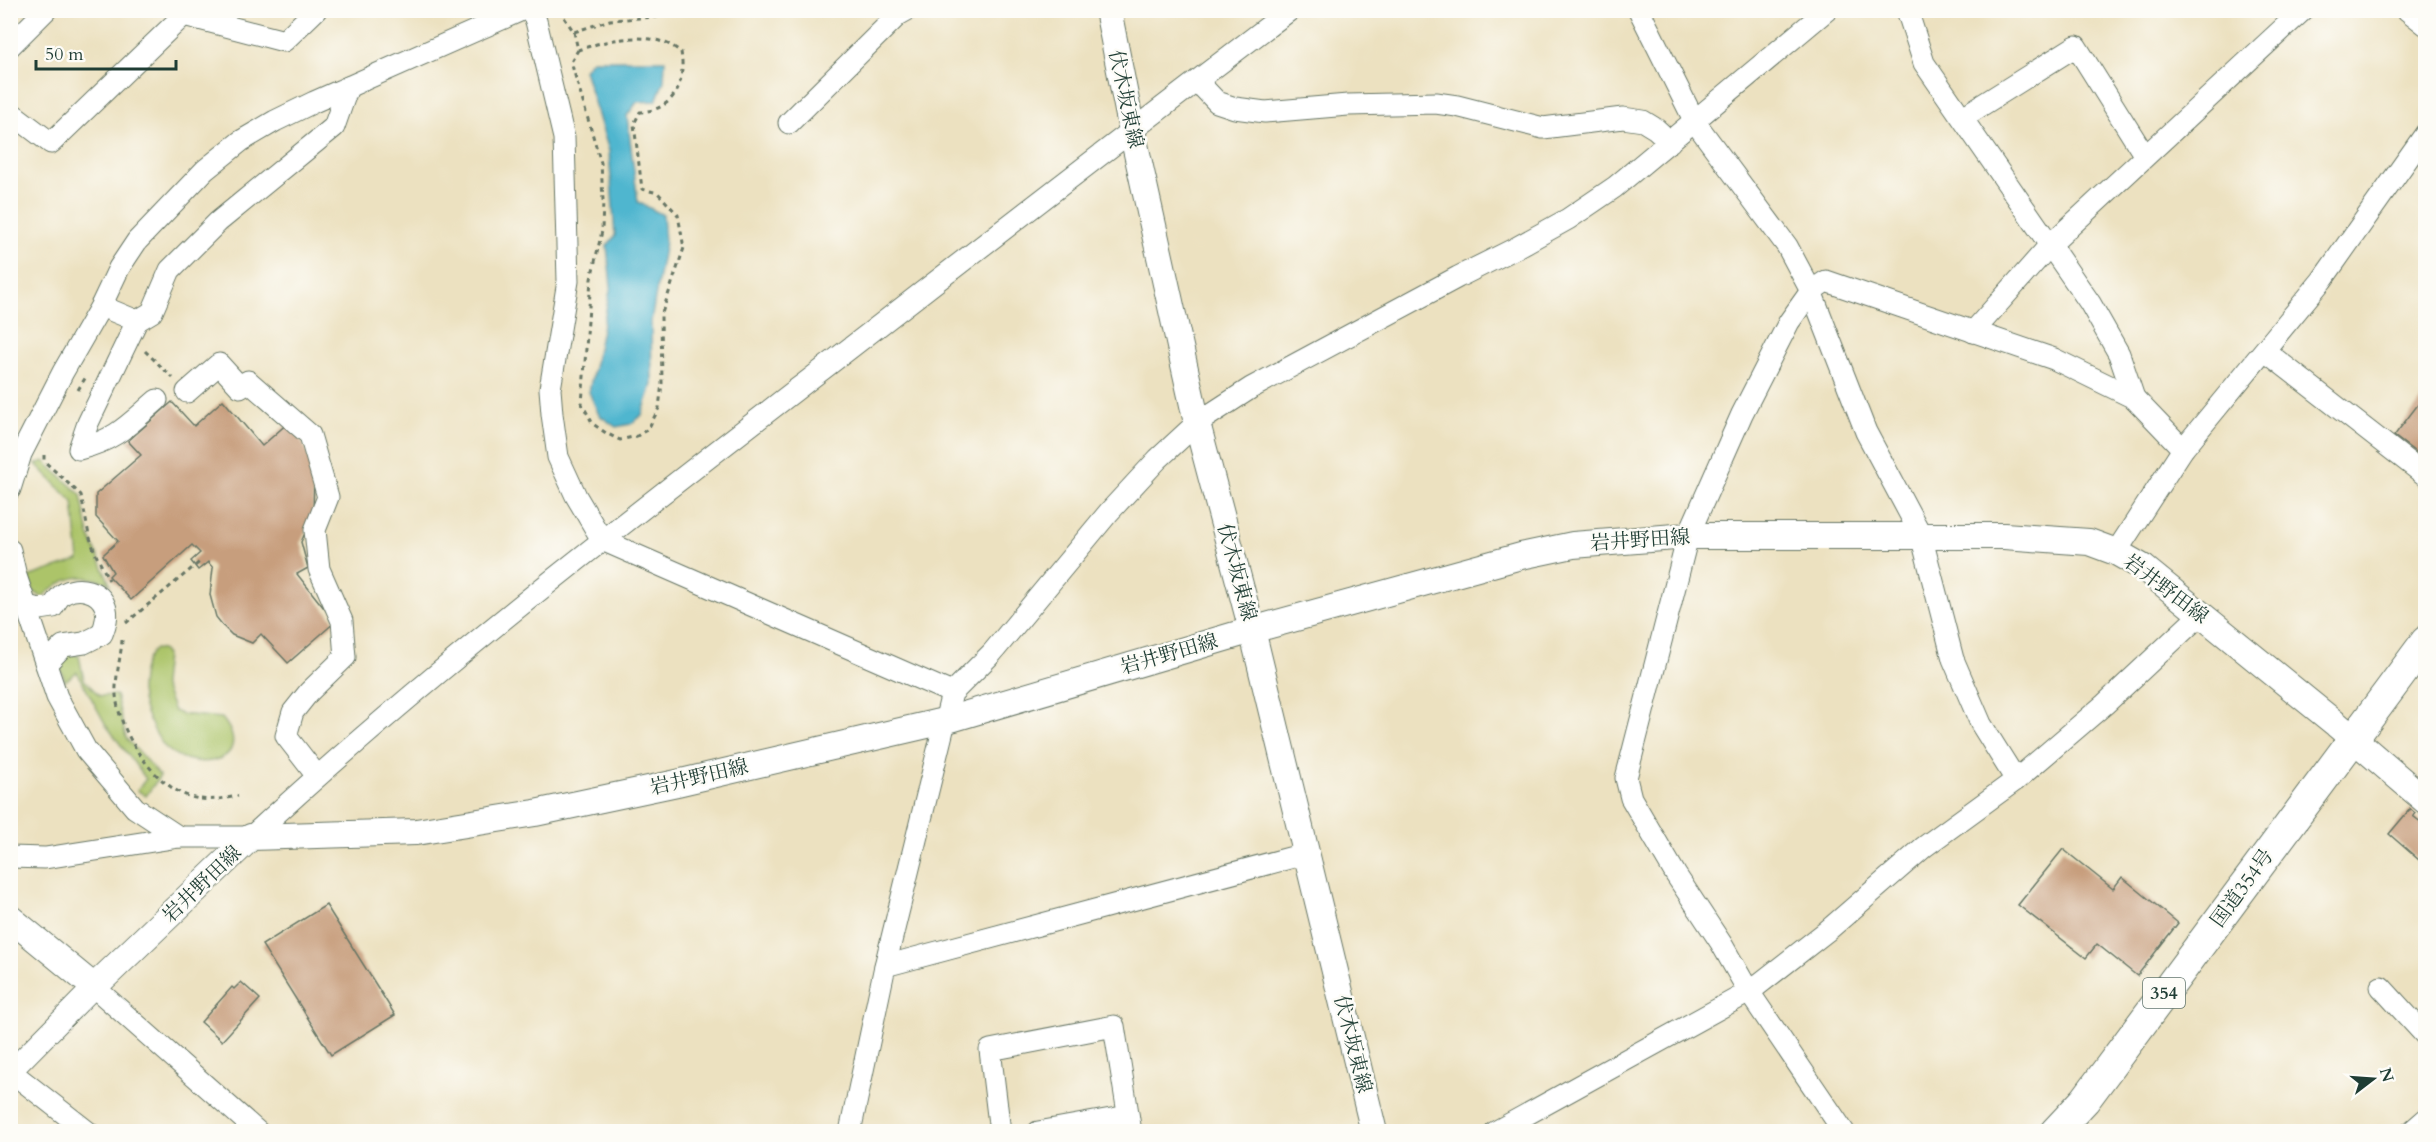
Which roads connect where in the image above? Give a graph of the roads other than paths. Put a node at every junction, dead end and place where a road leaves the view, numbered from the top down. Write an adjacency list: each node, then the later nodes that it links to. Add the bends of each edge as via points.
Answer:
1 (316, 10): 13 (street, via 284,40)
2 (522, 10): 17 (street)
3 (531, 10): 41 (street, via 564,138 568,281 550,389 552,414 558,457)
4 (907, 10): 21 (street)
5 (1108, 10): 22 (main road, 伏木坂東線)
6 (1290, 10): 16 (street)
7 (1639, 10): 20 (street)
8 (1827, 10): 20 (street)
9 (1906, 10): 19 (street, via 1924,63)
10 (2303, 10): 25 (street)
11 (2407, 10): 14 (street)
12 (42, 11): 15 (street)
13 (186, 13): 18 (street, via 51,143)
14 (2426, 25)
15 (10, 46)
16 (1197, 81): 22 (street); 24 (street, via 1217,102 1265,112 1436,103 1543,128 1623,118 1643,121)
17 (348, 87): 28 (street, via 258,131 205,170 137,241 119,268); 29 (street, via 334,127 218,222 170,270 152,312)
18 (10, 112)
19 (1963, 117): 25 (street, via 2076,46); 26 (street)
20 (1695, 122): 24 (street); 27 (street, via 1787,246)
21 (789, 123)
22 (1132, 131): 35 (main road, 伏木坂東線); 41 (street)
23 (2426, 133): 31 (street, via 2322,280)
24 (1670, 142): 35 (street, via 1568,219 1251,388)
25 (2145, 156): 26 (street)
26 (2050, 244): 30 (street); 33 (street, via 2119,354)
27 (1811, 291): 30 (street, via 1826,281); 39 (street, via 1866,432); 40 (street, via 1789,322 1742,414)
28 (102, 306): 29 (street); 38 (street, via 21,454)
29 (137, 321): 34 (street, via 79,449 115,437)
30 (1973, 332): 33 (street, via 2054,359)
31 (2265, 351): 36 (street); 37 (street)
32 (187, 392): 52 (street, via 219,364 240,387 248,381 310,435 328,497 315,530 319,569 342,621 345,657 293,711 286,735)
33 (2134, 398): 36 (street)
34 (157, 400)
35 (1197, 423): 46 (main road, 伏木坂東線); 49 (street, via 1109,512 992,653)
36 (2183, 449): 43 (street)
37 (2426, 476)
38 (10, 489)
39 (1922, 535): 40 (main road, 岩井野田線); 43 (main road, 岩井野田線, via 2047,538 2089,542); 53 (street, via 1953,659 1981,724)
40 (1688, 536): 46 (main road, 岩井野田線, via 1573,544); 63 (street, via 1626,778 1643,821)
41 (602, 540): 49 (street); 52 (street, via 472,643)
42 (10, 550): 44 (street)
43 (2116, 552): 45 (main road, 岩井野田線, via 2144,568)
44 (26, 606): 48 (street); 48 (street, via 53,607 63,593 81,588 95,594 105,606 102,634 84,643 63,646)
45 (2201, 614): 51 (main road, 岩井野田線); 53 (street)
46 (1252, 630): 50 (main road, 岩井野田線); 57 (main road, 伏木坂東線)
47 (2421, 657): 51 (highway, 国道354号 / 354)
48 (46, 664): 55 (street, via 57,698 86,750 135,808)
49 (952, 693): 50 (street)
50 (944, 721): 56 (main road, 岩井野田線, via 677,783 494,820 416,832); 60 (street)
51 (2353, 738): 54 (main road, 岩井野田線); 76 (highway, 国道354号 / 354, via 2091,1092)
52 (317, 776): 56 (street)
53 (2016, 780): 63 (street, via 1924,848)
54 (2426, 801)
55 (179, 837): 56 (street); 58 (street, via 45,858)
56 (251, 837): 61 (main road, 岩井野田線)
57 (1308, 853): 60 (street); 73 (main road, 伏木坂東線)
58 (10, 857)
59 (10, 918): 61 (main road)
60 (885, 966): 70 (street)
61 (94, 987): 65 (street); 69 (street)
62 (2381, 987): 64 (street)
63 (1749, 992): 74 (street); 75 (street)
64 (2426, 1036)
65 (11, 1071): 68 (street)
66 (2426, 1119): 77 (street)
67 (1129, 1124): 71 (street, via 1114,1026 990,1050); 72 (street)
68 (88, 1131)
69 (258, 1131)
70 (850, 1131)
71 (1000, 1131)
72 (1038, 1131)
73 (1374, 1131)
74 (1495, 1131)
75 (1844, 1131)
76 (2055, 1131)
77 (2411, 1131)

